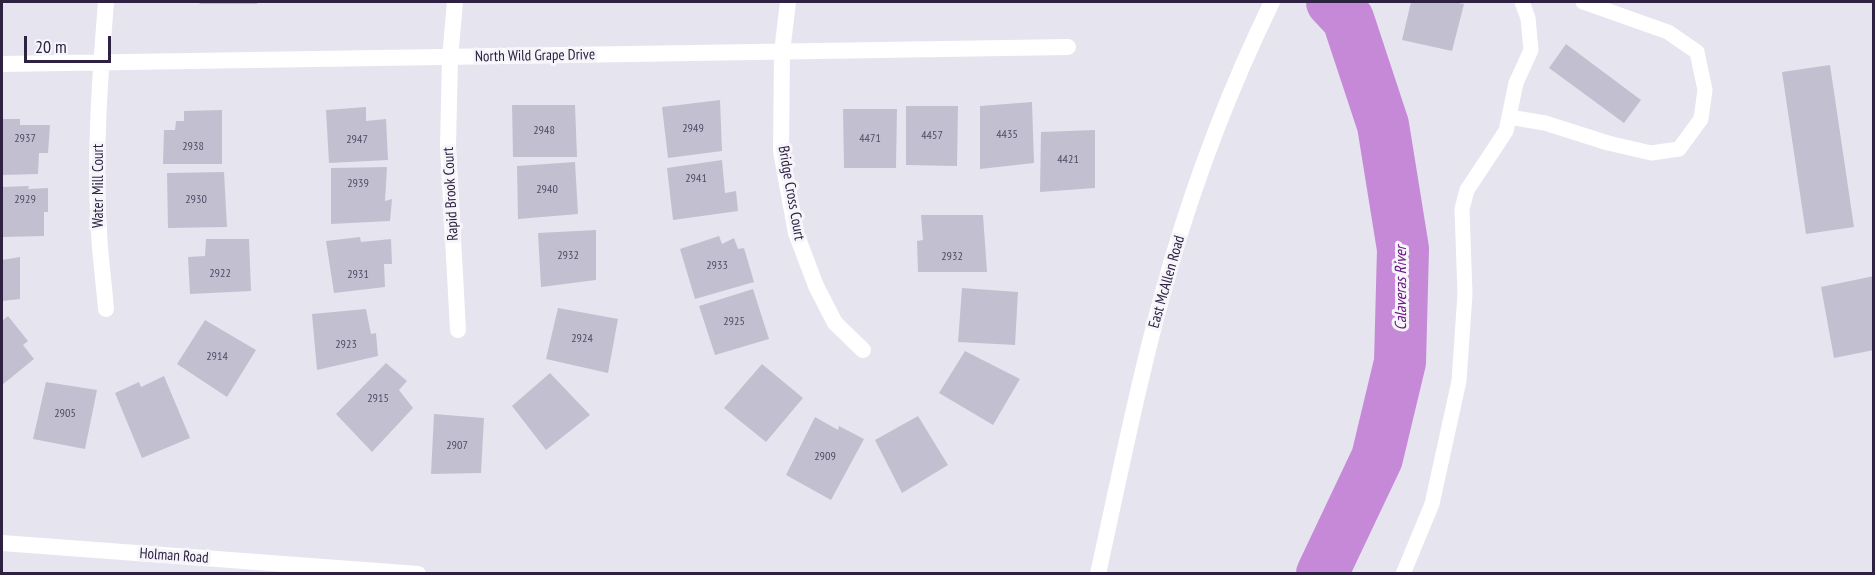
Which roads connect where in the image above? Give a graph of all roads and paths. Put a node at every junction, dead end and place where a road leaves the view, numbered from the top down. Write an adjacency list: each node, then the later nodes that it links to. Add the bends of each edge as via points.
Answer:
1 (106, 2): 10 (street, Water Mill Court)
2 (455, 2): 9 (street, Rapid Brook Court)
3 (788, 2): 8 (street, Bridge Cross Court)
4 (1272, 2): 19 (street, East McAllen Road, via 1252,42 1197,183 1172,260 1140,381)
5 (1522, 2): 12 (lane, via 1531,50 1516,83)
6 (1583, 2): 12 (lane, via 1668,32 1697,52 1705,90 1701,119 1679,149 1651,153 1545,123)
7 (1068, 47): 8 (street, North Wild Grape Drive)
8 (782, 52): 9 (street, North Wild Grape Drive); 15 (street, Bridge Cross Court, via 781,151 796,233 835,323)
9 (450, 58): 10 (street, North Wild Grape Drive); 14 (street, Rapid Brook Court, via 448,146)
10 (101, 63): 11 (street, North Wild Grape Drive); 13 (street, Water Mill Court, via 98,230)
11 (2, 64)
12 (1509, 117): 20 (lane, via 1506,131 1467,190 1461,209 1465,294 1459,381 1432,504)
13 (106, 309)
14 (458, 330)
15 (863, 350)
16 (2, 543): 17 (street, Holman Road)
17 (309, 570): 18 (street, Holman Road)
18 (418, 573)
19 (1098, 573)
20 (1403, 573)

